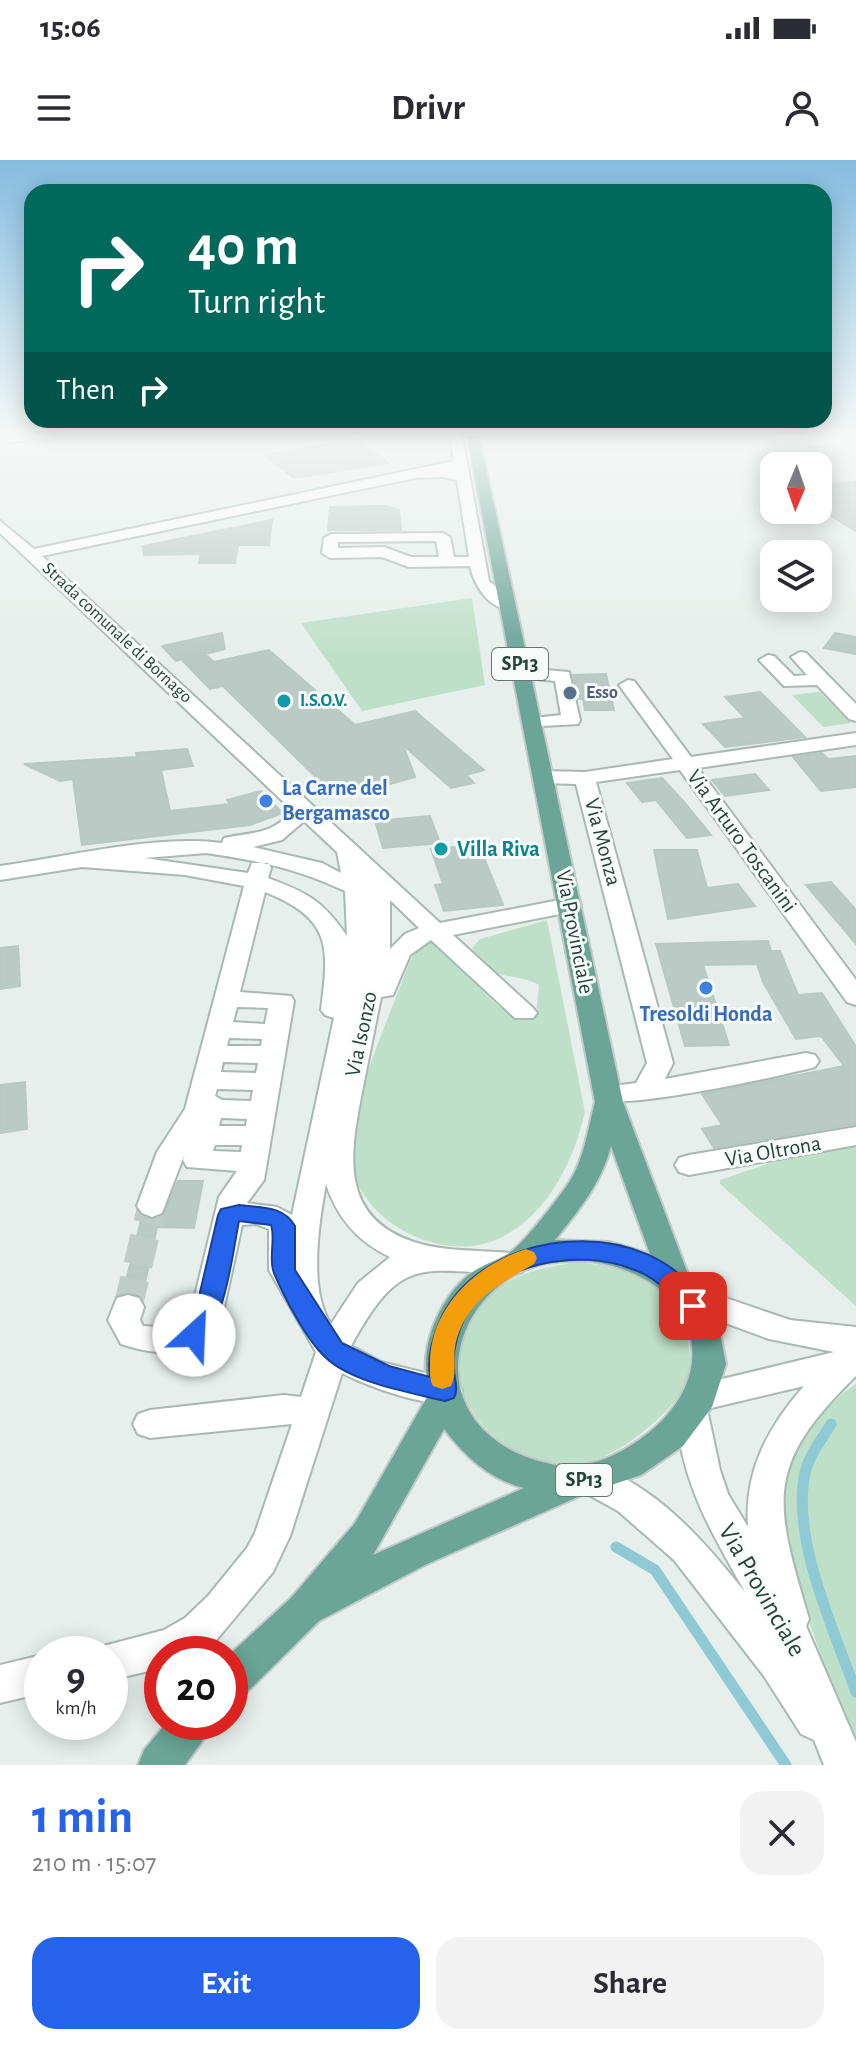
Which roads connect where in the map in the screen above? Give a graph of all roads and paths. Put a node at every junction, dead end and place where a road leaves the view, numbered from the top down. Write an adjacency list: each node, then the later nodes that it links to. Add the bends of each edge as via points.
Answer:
1 (262, 506): 5 (street)
2 (468, 506): 7 (street)
3 (487, 506): 8 (main road, SP13)
4 (0, 525): 5 (street, Strada comunale di Bornago)
5 (32, 554): 20 (street, Strada comunale di Bornago)
6 (447, 561): 6 (street, via 443,537 331,538 330,553 384,552 409,562); 7 (street)
7 (477, 561): 8 (street, via 485,588)
8 (508, 605): 11 (main road, SP13)
9 (800, 657): 12 (street)
10 (768, 660): 12 (street, via 790,682)
11 (522, 673): 15 (main road, SP13); 15 (street, via 563,676 571,720)
12 (821, 679): 14 (street)
13 (628, 685): 17 (street, Via Arturo Toscanini)
14 (856, 715)
15 (532, 723): 18 (main road, Via Provinciale / SP13)
16 (856, 739): 17 (street)
17 (686, 764): 19 (street); 31 (street, Via Arturo Toscanini)
18 (543, 777): 19 (street); 29 (main road, Via Provinciale / SP13)
19 (585, 778): 37 (street, Via Monza, via 660,1063)
20 (302, 807): 21 (street, via 291,828); 26 (street)
21 (264, 839): 22 (street); 23 (street)
22 (206, 847): 23 (street); 25 (street)
23 (245, 853): 24 (street); 28 (street, via 238,863 242,874)
24 (284, 861): 26 (street, via 322,871); 28 (street, via 259,869)
25 (86, 862): 27 (street); 28 (street, via 178,868)
26 (359, 868): 28 (street, via 328,889); 30 (street); 36 (street, Via Isonzo, via 379,890 376,962); 42 (street, via 355,973)
27 (0, 873)
28 (257, 883): 33 (street); 42 (street, via 309,904 336,937 335,994)
29 (570, 905): 30 (street); 38 (main road, Via Provinciale / SP13)
30 (435, 931): 32 (street); 36 (street, via 408,942 395,957)
31 (856, 997)
32 (524, 1013)
33 (226, 1037): 34 (street); 34 (street); 34 (street, via 282,1001); 39 (street, via 205,1127); 43 (street, via 198,1109 171,1152)
34 (273, 1051): 39 (street)
35 (806, 1061): 37 (street)
36 (351, 1083): 45 (street, Via Isonzo, via 337,1169 348,1208 382,1240)
37 (645, 1091): 38 (street)
38 (608, 1098): 46 (main road, Via Provinciale / SP13, via 581,1188); 47 (main road, Via Provinciale / SP13)
39 (258, 1135): 44 (street, via 250,1180 231,1207)
40 (856, 1136): 41 (street, Via Oltrona)
41 (689, 1165)
42 (312, 1184): 49 (street, via 304,1275)
43 (152, 1206)
44 (239, 1213): 48 (street, via 229,1215 205,1321 194,1335 172,1340 132,1335 124,1320); 49 (street, via 277,1218 284,1226 284,1270)
45 (436, 1257): 46 (street, Via Isonzo); 50 (street, via 391,1271 366,1297)
46 (517, 1261): 47 (main road, SP13, via 562,1251 604,1252 644,1264); 52 (main road, SP13, via 473,1289 452,1317 441,1356)
47 (681, 1291): 51 (street); 53 (main road, SP13, via 698,1317 709,1354 708,1377)
48 (128, 1307)
49 (309, 1316): 50 (street)
50 (333, 1350): 52 (street, via 374,1372); 54 (street)
51 (854, 1354): 53 (street); 58 (street, via 787,1431 767,1484 766,1528)
52 (445, 1393): 56 (main road, SP13, via 457,1423 486,1455 528,1475); 57 (main road, SP13, via 368,1534)
53 (696, 1404): 56 (main road, SP13, via 666,1439 635,1463); 58 (street, Via Provinciale, via 702,1470 712,1499)
54 (312, 1412): 55 (street, via 284,1409); 59 (street, via 272,1536 244,1582 199,1631 171,1647)
55 (150, 1424)
56 (584, 1480): 57 (main road, SP13, via 412,1553); 65 (street, Via Provinciale, via 631,1500 687,1548 778,1663)
57 (304, 1611): 60 (main road, SP13)
58 (798, 1649): 65 (street, Via Provinciale)
59 (128, 1657)
60 (248, 1664)
61 (24, 1678): 62 (street)
62 (0, 1684)
63 (178, 1740): 64 (main road)
64 (159, 1765)
65 (844, 1765)

